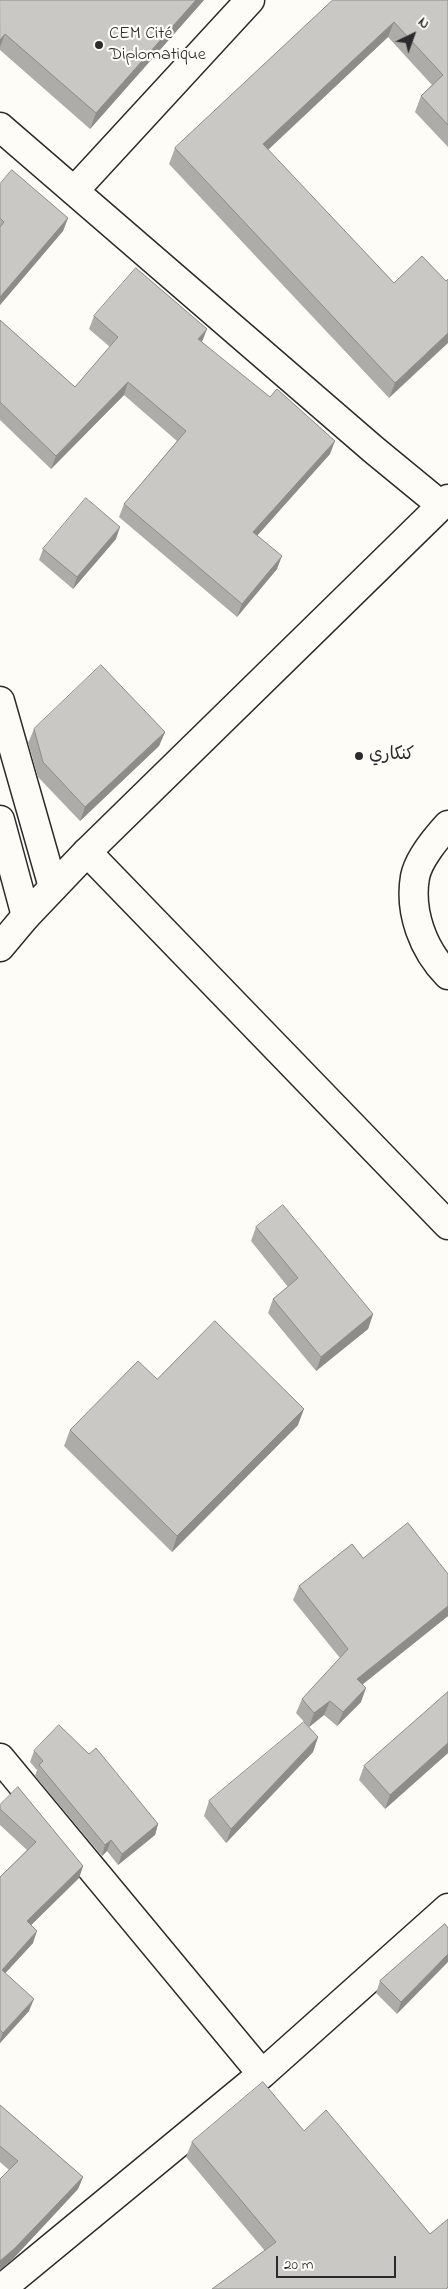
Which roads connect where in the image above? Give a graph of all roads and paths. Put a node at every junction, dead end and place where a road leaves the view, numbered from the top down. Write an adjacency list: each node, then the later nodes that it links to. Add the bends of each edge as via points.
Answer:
1 (250, 0): 3 (street)
2 (0, 127): 3 (street)
3 (74, 191): 4 (street, via 374,450)
4 (445, 502): 8 (street)
5 (0, 701): 9 (street)
6 (0, 820): 10 (street)
7 (448, 825): 12 (street, via 435,839 415,875 414,901 420,932 434,962)
8 (87, 852): 9 (street); 13 (street)
9 (53, 887): 10 (street)
10 (26, 916): 11 (street)
11 (0, 946)
12 (448, 976)
13 (448, 1225)
14 (0, 1758): 16 (street)
15 (448, 1908): 16 (street)
16 (262, 2074): 17 (street)
17 (1, 2289)

